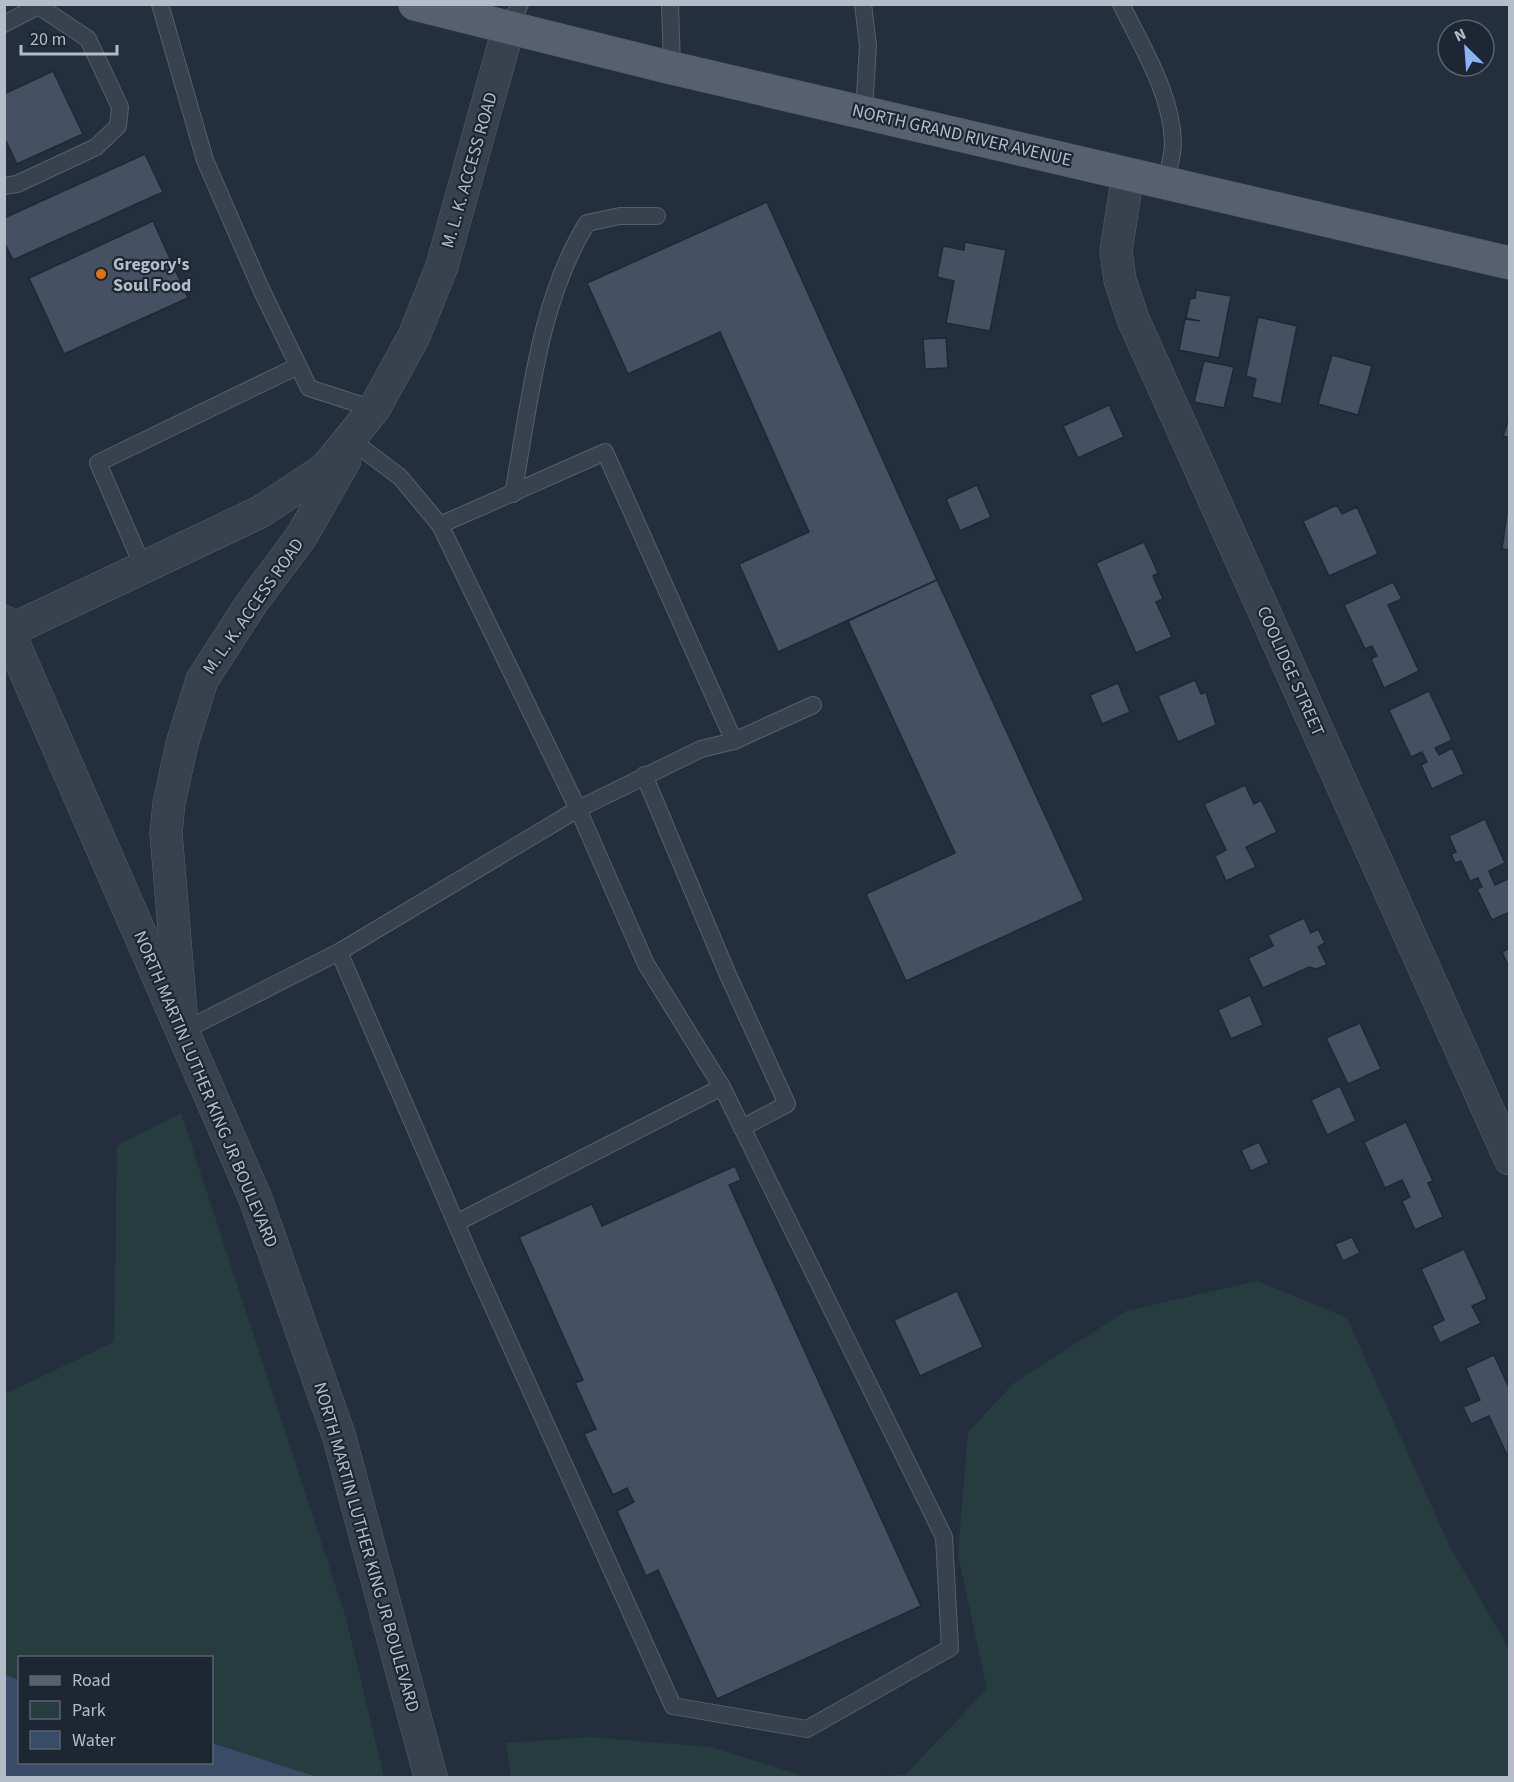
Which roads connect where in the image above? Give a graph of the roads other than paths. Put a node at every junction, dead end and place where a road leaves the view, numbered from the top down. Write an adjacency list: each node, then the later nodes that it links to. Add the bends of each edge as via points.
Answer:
1 (160, 4): 16 (lane, via 205,160)
2 (416, 4): 7 (main road, NORTH GRAND RIVER AVENUE)
3 (670, 4): 9 (lane)
4 (863, 4): 10 (lane, via 868,46)
5 (1120, 4): 12 (lane, via 1154,71 1170,116 1173,145)
6 (41, 6): 8 (lane); 13 (lane, via 88,39 120,107 118,126 96,147 18,184)
7 (514, 15): 9 (main road, NORTH GRAND RIVER AVENUE); 17 (street, M. L. K. ACCESS ROAD, via 442,266 414,336)
8 (4, 24)
9 (672, 68): 10 (main road, NORTH GRAND RIVER AVENUE)
10 (864, 112): 11 (main road, NORTH GRAND RIVER AVENUE)
11 (1128, 174): 12 (main road, NORTH GRAND RIVER AVENUE); 31 (street, COOLIDGE STREET, via 1116,251 1120,280 1133,319)
12 (1165, 184): 15 (main road, NORTH GRAND RIVER AVENUE)
13 (4, 186)
14 (657, 216): 19 (lane, via 620,216 587,223 575,242 545,325)
15 (1509, 263)
16 (298, 366): 17 (lane, via 309,388); 21 (lane, via 98,463)
17 (375, 409): 18 (street, M. L. K. ACCESS ROAD); 21 (street, M. L. K. ACCESS ROAD, via 326,469 260,512)
18 (355, 443): 20 (lane, via 400,477); 28 (street, M. L. K. ACCESS ROAD, via 301,537 202,680 182,744 166,833)
19 (513, 494): 20 (lane); 24 (lane, via 605,452)
20 (440, 525): 26 (lane)
21 (144, 568): 22 (street, M. L. K. ACCESS ROAD)
22 (7, 626): 28 (street, NORTH MARTIN LUTHER KING JR BOULEVARD)
23 (813, 705): 24 (lane)
24 (734, 741): 25 (lane, via 701,749)
25 (644, 775): 26 (lane); 30 (lane, via 787,1104)
26 (578, 809): 27 (lane); 29 (lane, via 646,964)
27 (339, 952): 28 (lane); 32 (lane)
28 (183, 1031): 33 (street, NORTH MARTIN LUTHER KING JR BOULEVARD, via 256,1200 339,1436)
29 (722, 1088): 30 (lane); 32 (lane)
30 (742, 1128): 32 (lane, via 944,1537 950,1648 807,1729 674,1706)
31 (1509, 1159)
32 (456, 1223)
33 (431, 1778)

